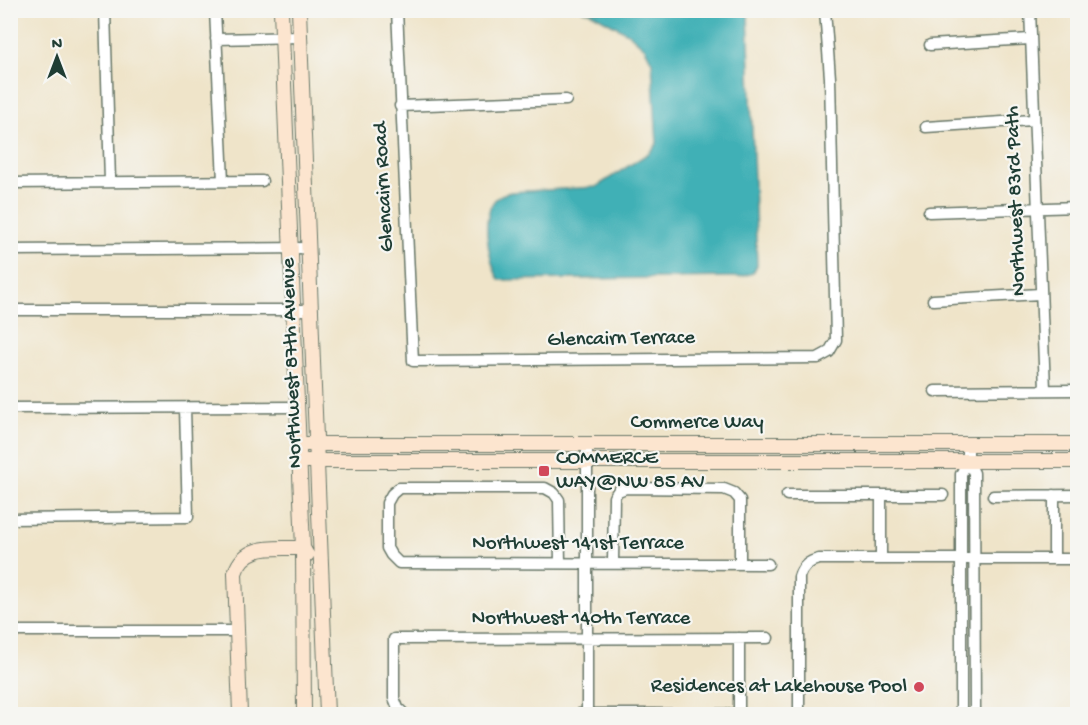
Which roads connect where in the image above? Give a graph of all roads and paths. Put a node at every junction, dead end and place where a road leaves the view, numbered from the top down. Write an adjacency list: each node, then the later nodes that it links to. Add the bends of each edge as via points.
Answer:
1 (105, 10): 19 (street)
2 (215, 10): 10 (street)
3 (281, 10): 9 (street, Northwest 87th Avenue)
4 (299, 10): 8 (street, Northwest 87th Avenue)
5 (397, 10): 14 (street, Glencairn Road)
6 (825, 10): 32 (street, Glencairn Terrace, via 836,340 829,352 818,358)
7 (1030, 10): 11 (street, Northwest 83rd Path)
8 (300, 36): 9 (street); 25 (street, Northwest 87th Avenue)
9 (282, 37): 10 (street); 24 (street, Northwest 87th Avenue)
10 (216, 39): 17 (street)
11 (1030, 39): 12 (street); 15 (street, Northwest 83rd Path)
12 (930, 45)
13 (566, 100): 14 (street)
14 (400, 106): 32 (street, Glencairn Road)
15 (1033, 120): 16 (street); 22 (street, Northwest 83rd Path)
16 (926, 127)
17 (223, 181): 18 (street); 19 (street)
18 (262, 181)
19 (110, 182): 20 (street)
20 (10, 183)
21 (1077, 207): 22 (street)
22 (1037, 208): 23 (street); 27 (street, Northwest 83rd Path)
23 (929, 212)
24 (291, 248): 25 (street); 26 (street); 30 (street, Northwest 87th Avenue)
25 (309, 248): 31 (street, Northwest 87th Avenue)
26 (10, 250)
27 (1040, 294): 28 (street); 33 (street, Northwest 83rd Path)
28 (933, 300)
29 (10, 310): 30 (street)
30 (293, 310): 31 (street); 36 (street, Northwest 87th Avenue)
31 (312, 310): 41 (street, Northwest 87th Avenue)
32 (413, 362)
33 (1045, 389): 34 (street); 35 (street)
34 (1077, 390)
35 (935, 391)
36 (297, 407): 38 (street); 40 (street, Northwest 87th Avenue)
37 (10, 408): 38 (street)
38 (184, 408): 55 (street, via 188,517)
39 (587, 443): 41 (street, Commerce Way); 42 (street, Commerce Way); 46 (street)
40 (299, 444): 41 (street, Commerce Way); 44 (street, Northwest 87th Avenue)
41 (317, 444): 45 (street, Northwest 87th Avenue)
42 (968, 444): 43 (street, Commerce Way); 47 (street)
43 (1077, 444)
44 (300, 461): 45 (street, Commerce Way); 56 (street, Northwest 87th Avenue)
45 (318, 461): 46 (street, Commerce Way); 67 (street, Northwest 87th Avenue)
46 (587, 461): 47 (street, Commerce Way); 63 (street)
47 (968, 461): 48 (street, Commerce Way); 58 (street, via 961,474); 59 (street, via 974,473)
48 (1077, 461)
49 (787, 495): 50 (street)
50 (881, 495): 51 (street); 57 (street)
51 (943, 495)
52 (1054, 495): 53 (street); 54 (street); 60 (street)
53 (1077, 495)
54 (993, 496)
55 (10, 519)
56 (303, 548): 67 (street, via 313,565 316,597); 69 (street, via 256,550 239,561 235,573); 75 (street, Northwest 87th Avenue)
57 (881, 559): 58 (street); 81 (street, via 817,559 801,571)
58 (961, 559): 59 (street); 82 (street)
59 (974, 559): 60 (street); 83 (street)
60 (1054, 559): 61 (street)
61 (1077, 559)
62 (560, 563): 62 (street, Northwest 141st Terrace, via 559,500 545,488 399,488 387,503 387,548 399,563); 63 (street, Northwest 141st Terrace)
63 (586, 563): 64 (street, Northwest 141st Terrace); 72 (street)
64 (614, 563): 65 (street, Northwest 141st Terrace); 65 (street, via 614,497 626,488 724,489 734,493 740,500)
65 (740, 564): 66 (street, Northwest 141st Terrace)
66 (768, 564)
67 (324, 623): 76 (street, Northwest 87th Avenue)
68 (10, 631): 69 (street)
69 (237, 631): 74 (street)
70 (739, 638): 71 (street, Northwest 140th Terrace); 72 (street, Northwest 140th Terrace); 80 (street)
71 (768, 638)
72 (586, 639): 73 (street, Northwest 140th Terrace, via 394,639 394,698); 78 (street)
73 (401, 711)
74 (240, 714)
75 (304, 714)
76 (327, 714)
77 (579, 714): 78 (street)
78 (587, 714): 79 (street)
79 (632, 714): 80 (street)
80 (739, 714)
81 (799, 714)
82 (961, 714)
83 (975, 714)

